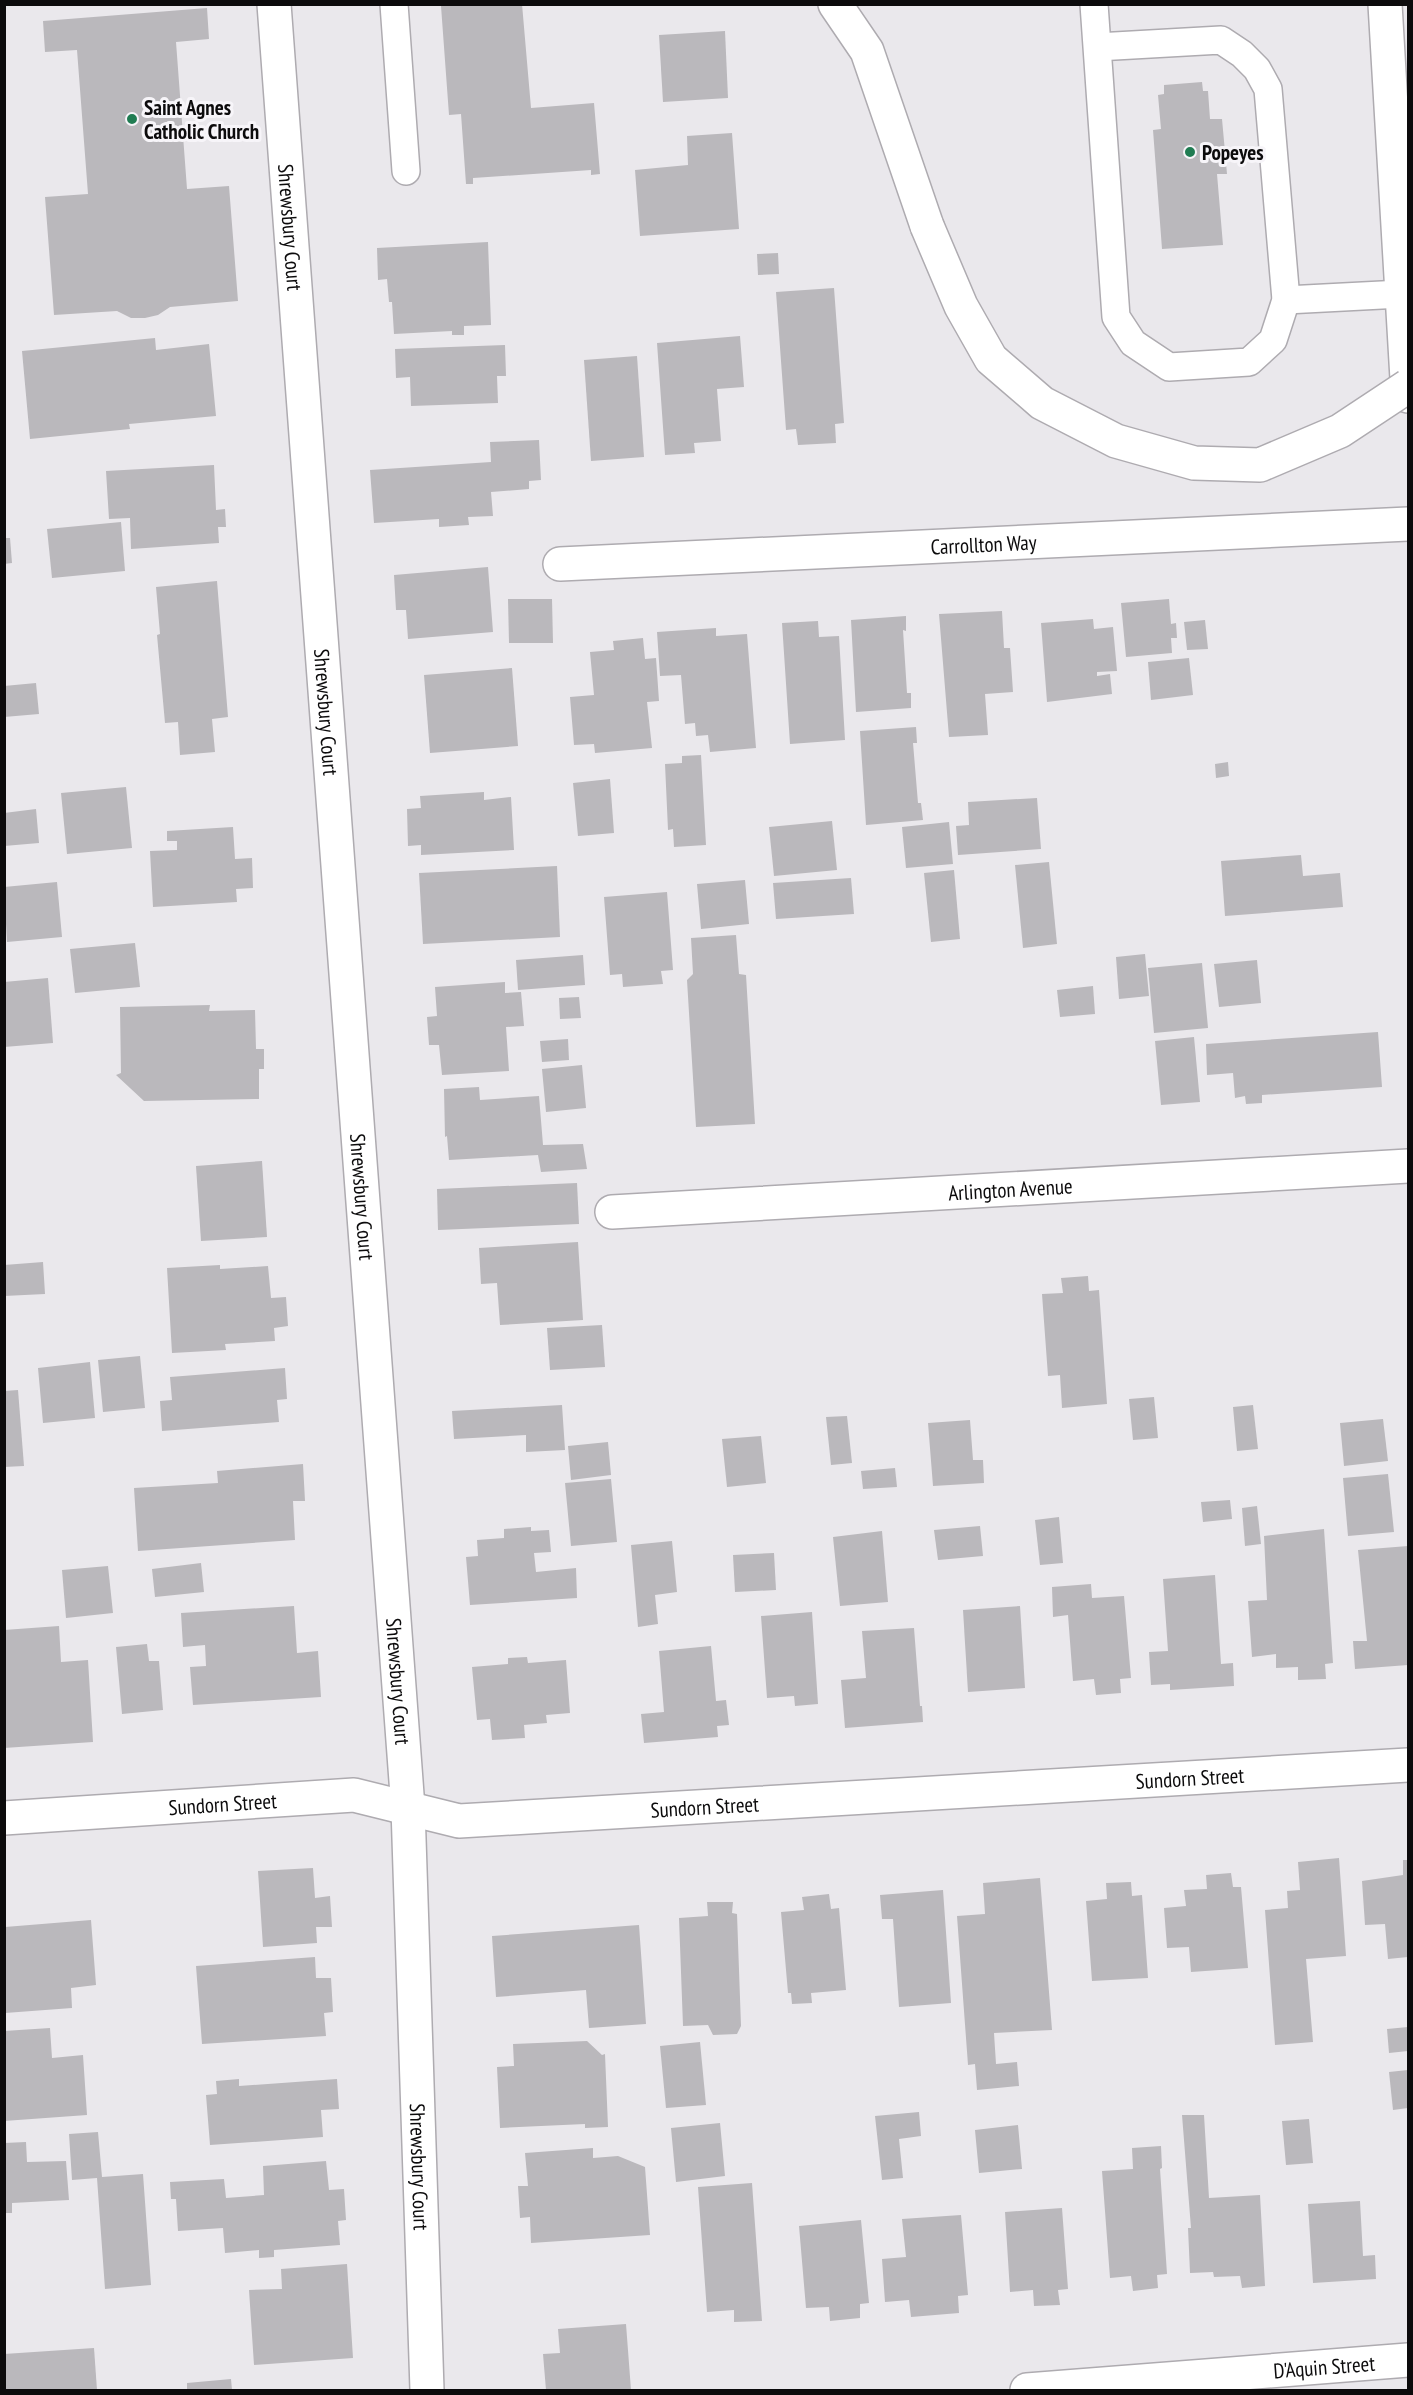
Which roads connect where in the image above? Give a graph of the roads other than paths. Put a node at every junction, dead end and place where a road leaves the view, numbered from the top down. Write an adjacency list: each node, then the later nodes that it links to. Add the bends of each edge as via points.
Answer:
1 (274, 4): 17 (main road, Shrewsbury Court)
2 (394, 4): 7 (lane)
3 (835, 4): 10 (main road, bridge, via 867,51 927,226 961,306 991,359 1042,404 1116,441 1194,464 1260,465 1340,431)
4 (1094, 4): 6 (lane)
5 (1385, 4): 8 (main road)
6 (1097, 46): 9 (lane, via 1221,40 1257,69 1268,89); 9 (lane, via 1116,316 1132,343 1169,367 1249,362 1273,340)
7 (406, 171)
8 (1401, 294): 9 (lane); 11 (main road)
9 (1286, 300)
10 (1408, 386)
11 (1408, 396)
12 (1408, 524): 13 (main road, Carrollton Way)
13 (560, 564)
14 (1408, 1166): 15 (main road, Arlington Avenue)
15 (612, 1212)
16 (1408, 1766): 17 (main road, Sundorn Street, via 459,1821)
17 (408, 1808): 18 (main road, Sundorn Street, via 354,1795); 20 (main road, Shrewsbury Court)
18 (4, 1818)
19 (1408, 2360): 21 (main road, D'Aquin Street)
20 (427, 2391)
21 (1027, 2391)

